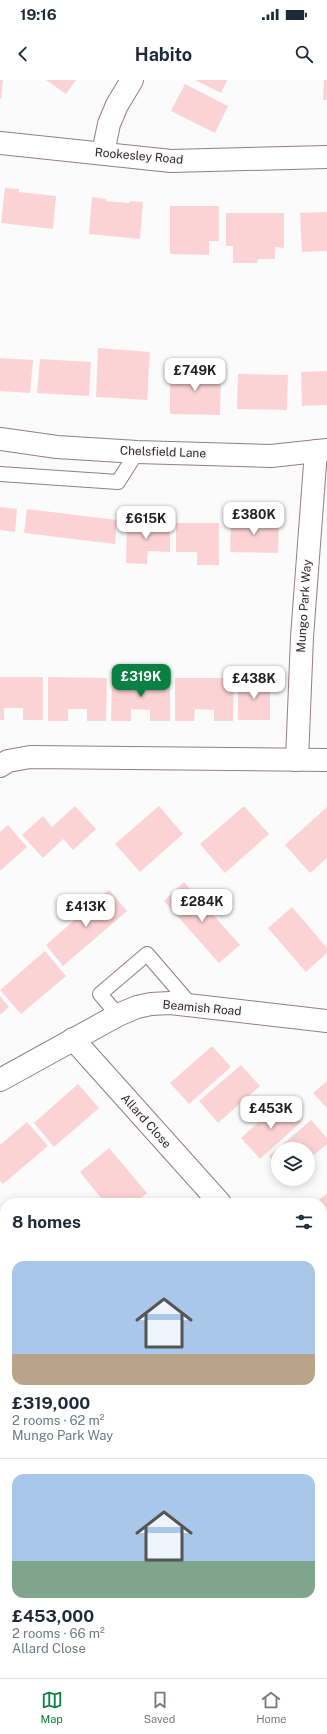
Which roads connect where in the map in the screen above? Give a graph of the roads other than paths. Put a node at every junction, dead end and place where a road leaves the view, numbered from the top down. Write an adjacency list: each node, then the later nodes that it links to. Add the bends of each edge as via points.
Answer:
1 (132, 80): 3 (street, via 109,124)
2 (0, 143): 3 (street, Rookesley Road)
3 (103, 153): 4 (street, Rookesley Road, via 171,161)
4 (327, 157)
5 (0, 439): 7 (street, Chelsfield Lane, via 57,447)
6 (322, 451): 7 (street, Chelsfield Lane, via 271,456); 9 (street, Mungo Park Way, via 302,637)
7 (137, 452): 8 (lane, via 118,482)
8 (0, 474)
9 (297, 760): 10 (street); 11 (street, via 30,757 8,761)
10 (327, 760)
11 (0, 766)
12 (190, 1004): 13 (street, Beamish Road, via 151,1004); 13 (lane, via 147,954 100,994); 14 (street, Beamish Road)
13 (118, 1015): 15 (street, Beamish Road)
14 (327, 1021)
15 (73, 1039): 16 (street, Beamish Road); 17 (street, Allard Close)
16 (0, 1080)
17 (216, 1198)

